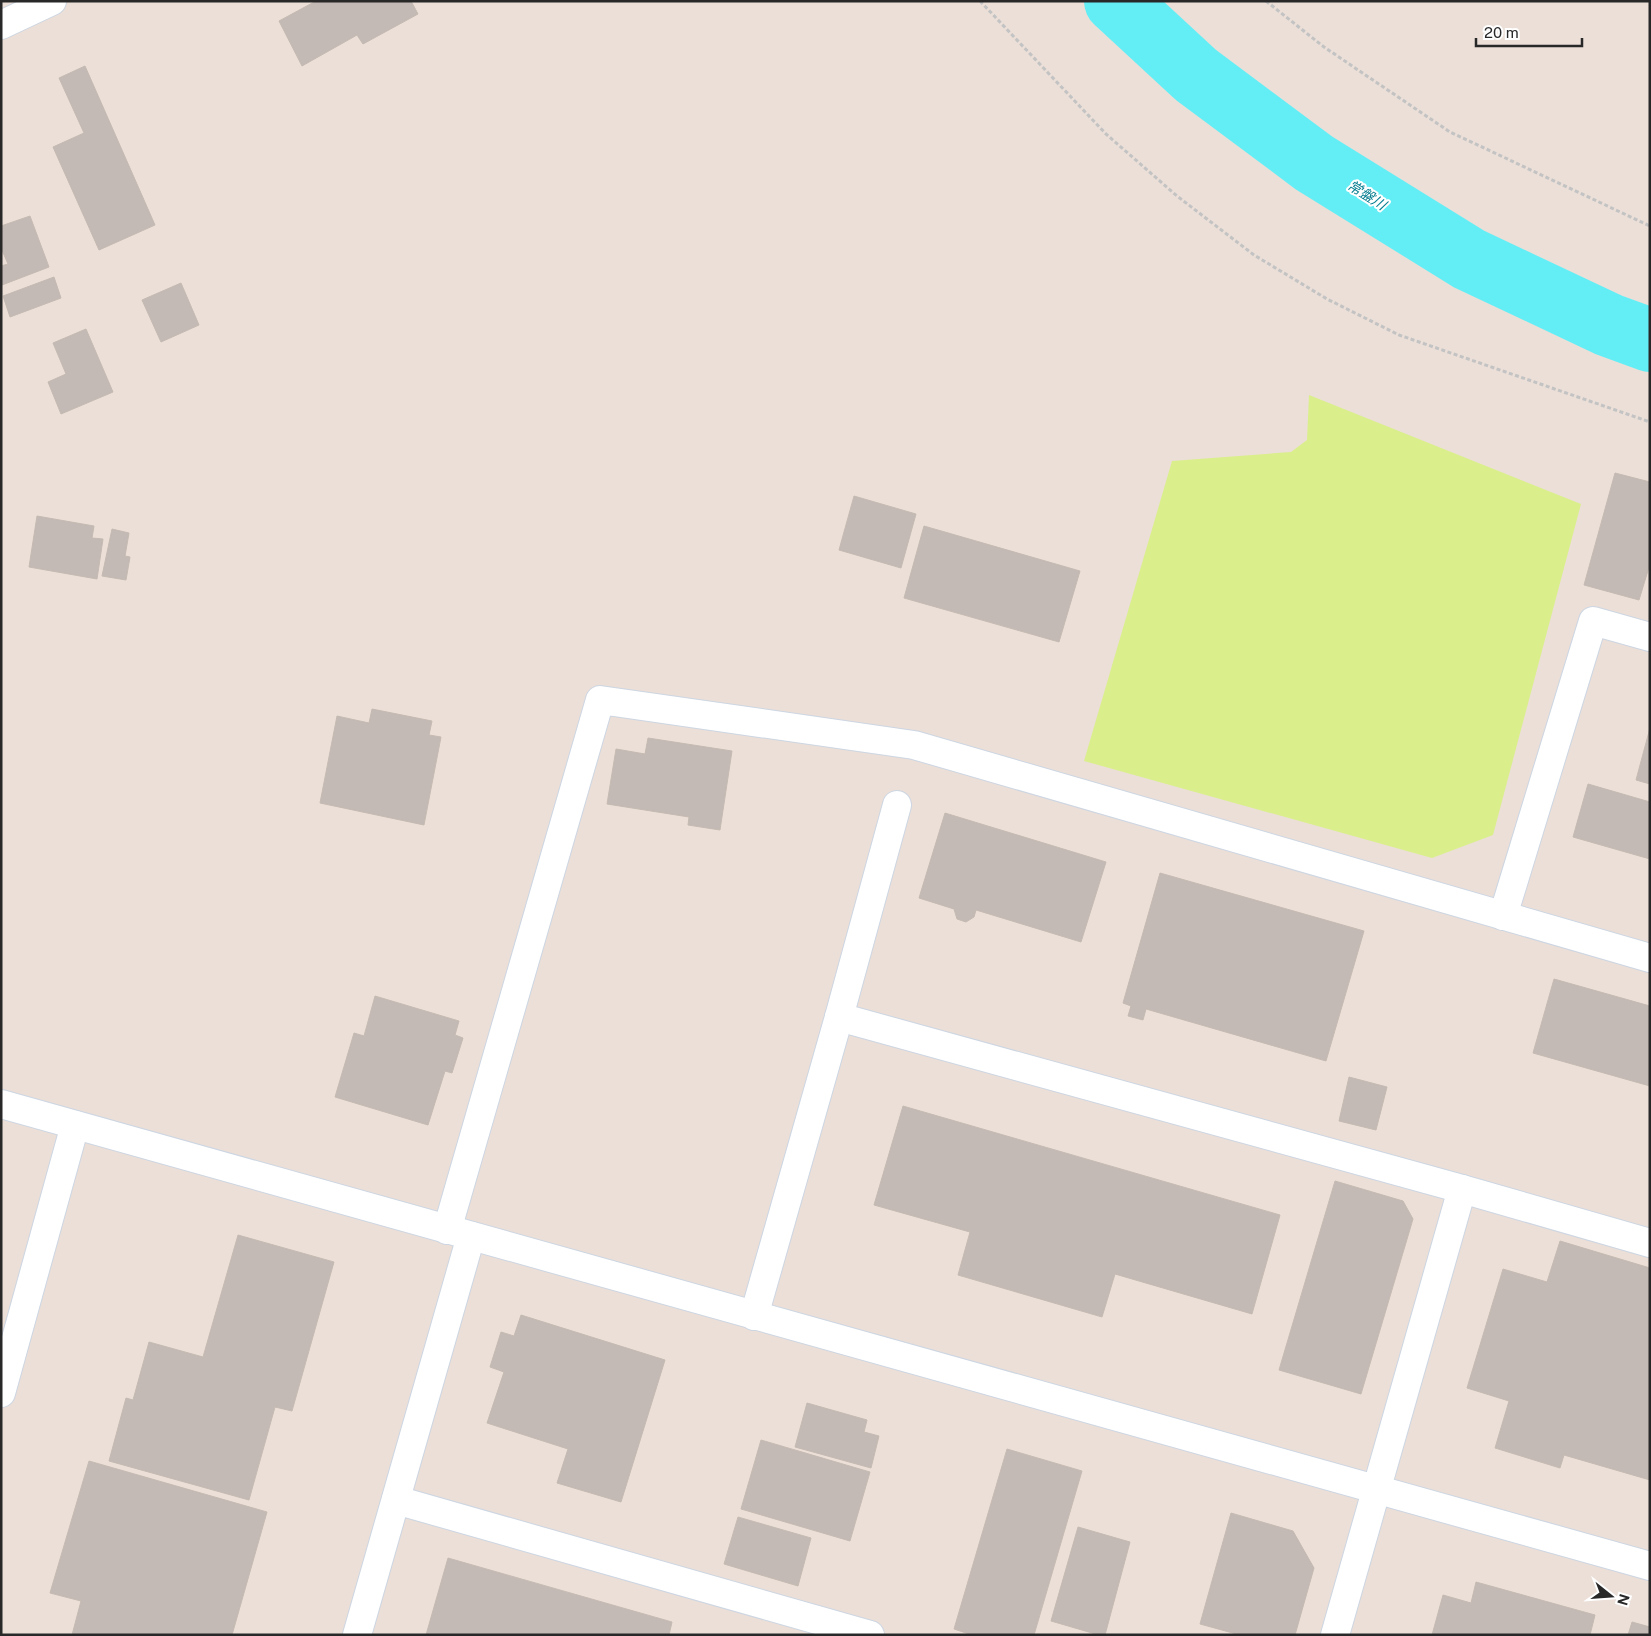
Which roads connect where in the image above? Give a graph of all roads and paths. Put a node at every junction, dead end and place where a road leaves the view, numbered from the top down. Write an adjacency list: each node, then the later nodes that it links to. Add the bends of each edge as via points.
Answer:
1 (52, 1): 4 (street)
2 (980, 1): 6 (path, via 1106,134 1177,196 1254,255 1327,299 1399,335)
3 (1266, 1): 5 (path, via 1324,47 1450,132)
4 (1, 26)
5 (1650, 226)
6 (1650, 422)
7 (1650, 636): 9 (street, via 1593,621)
8 (897, 805): 11 (street)
9 (1503, 916): 10 (street); 15 (street, via 914,745 600,700)
10 (1650, 958)
11 (839, 1017): 14 (street); 17 (street)
12 (1, 1104): 13 (street)
13 (75, 1125): 15 (street); 18 (street)
14 (1462, 1189): 16 (street); 19 (street)
15 (459, 1233): 17 (street); 20 (street)
16 (1650, 1243)
17 (754, 1316): 19 (street)
18 (1, 1393)
19 (1376, 1490): 21 (street); 24 (street)
20 (396, 1500): 22 (street); 23 (street)
21 (1650, 1566)
22 (357, 1635)
23 (870, 1635)
24 (1335, 1635)

